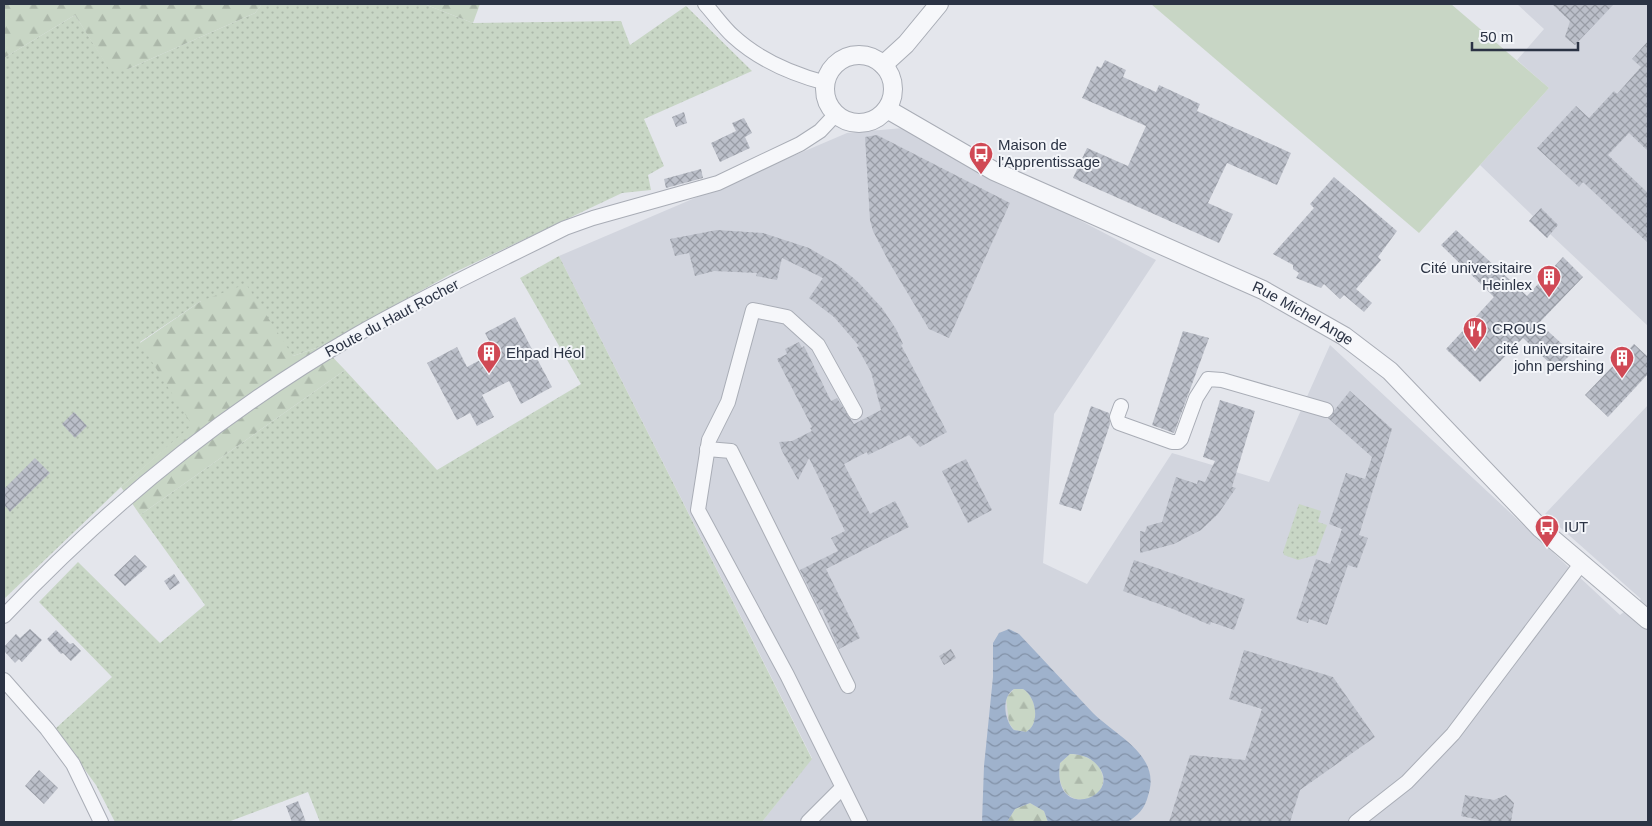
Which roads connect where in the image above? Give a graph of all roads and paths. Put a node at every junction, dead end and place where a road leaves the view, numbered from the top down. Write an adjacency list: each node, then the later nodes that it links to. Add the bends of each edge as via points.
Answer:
1 (705, 4): 4 (street, via 733,36 757,54 779,67)
2 (939, 4): 3 (street, via 906,44)
3 (883, 65): 4 (street, via 869,56 852,56 834,66); 5 (street, via 893,87)
4 (826, 83): 6 (street, via 826,97)
5 (887, 109): 6 (street, via 874,120 866,122 849,122); 11 (street, Rue Michel Ange, via 994,171 1263,290 1331,327 1390,371 1531,519)
6 (836, 114): 12 (street, Route du Haut Rocher, via 820,131 800,144 718,183 565,228 357,335 292,374 157,472)
7 (1121, 406): 8 (street, via 1118,424 1172,442 1181,439 1196,398 1208,379 1222,380)
8 (1326, 410)
9 (855, 412): 10 (street, via 818,345 787,317 753,310 728,402)
10 (707, 449): 15 (street, via 731,451); 16 (street, via 698,510)
11 (1581, 564): 13 (street, Rue Michel Ange); 20 (street, via 1453,734 1407,782)
12 (4, 616)
13 (1648, 620)
14 (4, 680): 17 (street, via 47,728 73,764)
15 (848, 686)
16 (842, 788): 18 (street); 19 (street)
17 (101, 822)
18 (808, 822)
19 (860, 822)
20 (1356, 822)

